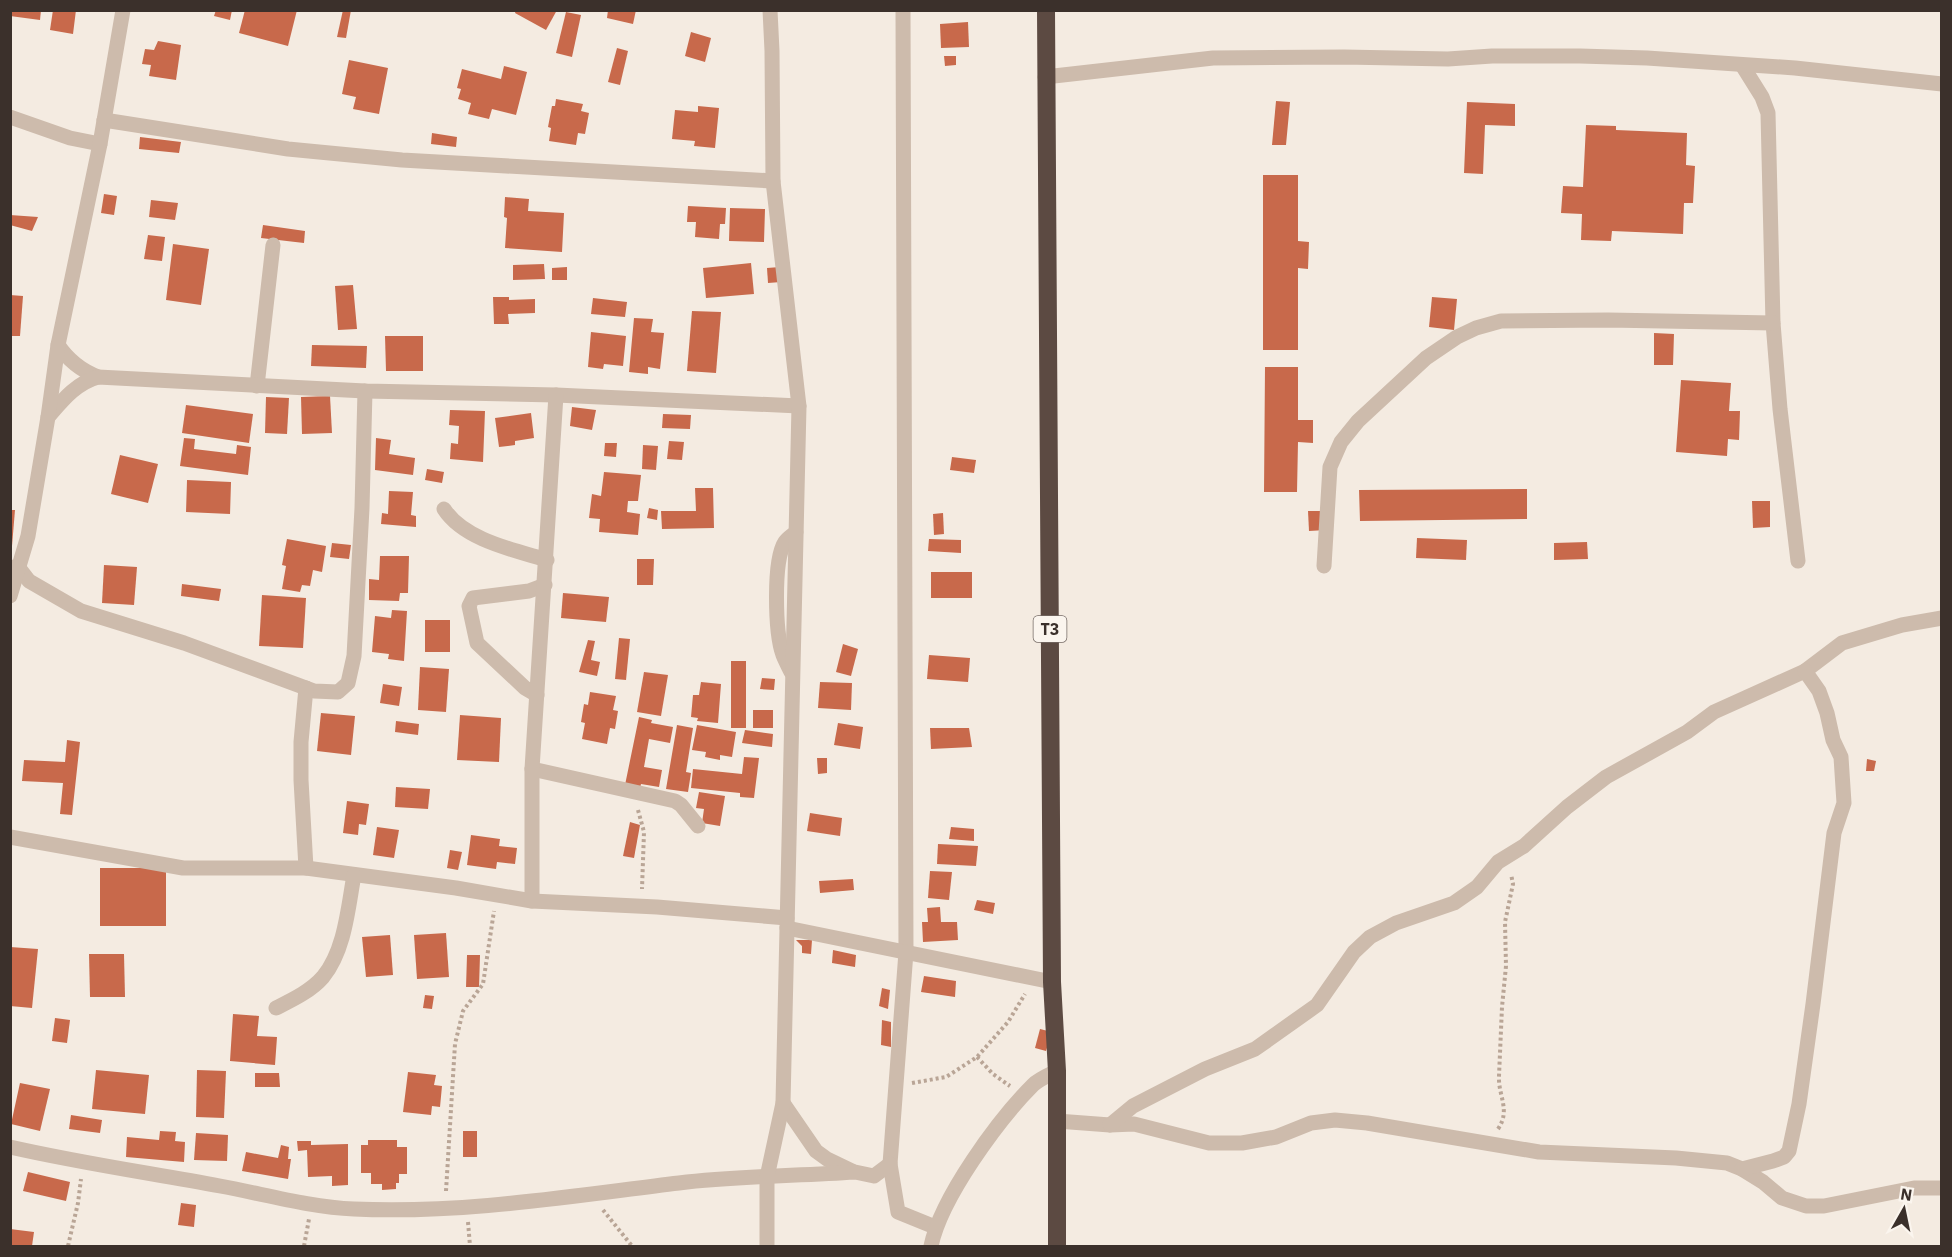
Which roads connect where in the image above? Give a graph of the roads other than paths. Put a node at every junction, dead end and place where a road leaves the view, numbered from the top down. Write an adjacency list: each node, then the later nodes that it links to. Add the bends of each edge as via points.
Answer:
1 (123, 10): 9 (street)
2 (770, 10): 11 (street)
3 (903, 10): 39 (street)
4 (1046, 10): 6 (highway, T3)
5 (1742, 65): 6 (street, via 1580,56 1213,58); 7 (street); 13 (street, via 1768,113)
6 (1045, 77): 40 (highway, T3)
7 (1941, 84)
8 (10, 117): 10 (street)
9 (104, 120): 10 (street); 11 (street, via 288,149 402,160)
10 (100, 144): 14 (street)
11 (773, 181): 19 (street)
12 (273, 245): 16 (street)
13 (1773, 323): 23 (street); 24 (street, via 1501,321 1456,337 1426,358 1341,442 1330,467)
14 (58, 345): 15 (street, via 76,366); 20 (street)
15 (98, 377): 16 (street); 20 (street, via 66,396)
16 (257, 386): 17 (street)
17 (365, 391): 18 (street); 30 (street, via 354,656 348,683 343,688 333,693)
18 (556, 395): 19 (street); 22 (street)
19 (799, 406): 38 (street)
20 (48, 417): 25 (street, via 28,536)
21 (444, 508): 22 (street, via 450,518 470,531)
22 (547, 560): 26 (street)
23 (1798, 561)
24 (1324, 566)
25 (15, 567): 27 (street); 30 (street, via 29,580 81,611)
26 (545, 585): 31 (street); 31 (street, via 473,598 469,606 477,643)
27 (10, 596)
28 (1941, 618): 29 (street, via 1842,643)
29 (1805, 671): 45 (street, via 1714,712 1687,732 1606,777 1524,846 1498,862 1477,887 1454,903 1396,923 1370,937 1354,952 1317,1005 1255,1049 1195,1074 1133,1107); 48 (street, via 1819,691 1841,757 1844,803 1833,833 1813,1004 1789,1150 1784,1157)
30 (306, 688): 35 (street, via 301,780)
31 (537, 695): 32 (street)
32 (532, 769): 33 (street, via 675,801); 37 (street)
33 (698, 826)
34 (10, 837): 35 (street, via 183,868)
35 (306, 868): 36 (street)
36 (354, 875): 37 (street); 41 (street, via 334,961 322,978 297,998)
37 (532, 901): 38 (street, via 642,907)
38 (787, 923): 39 (street); 43 (street)
39 (906, 952): 40 (street); 47 (street)
40 (1043, 980): 42 (highway, T3)
41 (276, 1008)
42 (1056, 1071): 44 (highway, T3); 52 (street, via 1035,1083 995,1130)
43 (783, 1104): 49 (street, via 816,1151); 50 (street)
44 (1057, 1121): 45 (street); 55 (highway, T3)
45 (1110, 1125): 48 (street, via 1134,1124 1209,1143 1242,1143 1335,1120 1539,1152 1727,1163)
46 (10, 1147): 50 (street, via 353,1209 444,1208 592,1195 682,1182)
47 (890, 1164): 49 (street, via 874,1176); 52 (street, via 898,1212)
48 (1742, 1169): 51 (street, via 1782,1198 1806,1206 1914,1188)
49 (855, 1172): 50 (street)
50 (767, 1178): 53 (street)
51 (1941, 1188)
52 (935, 1227): 54 (street)
53 (767, 1246)
54 (931, 1246)
55 (1057, 1246)

